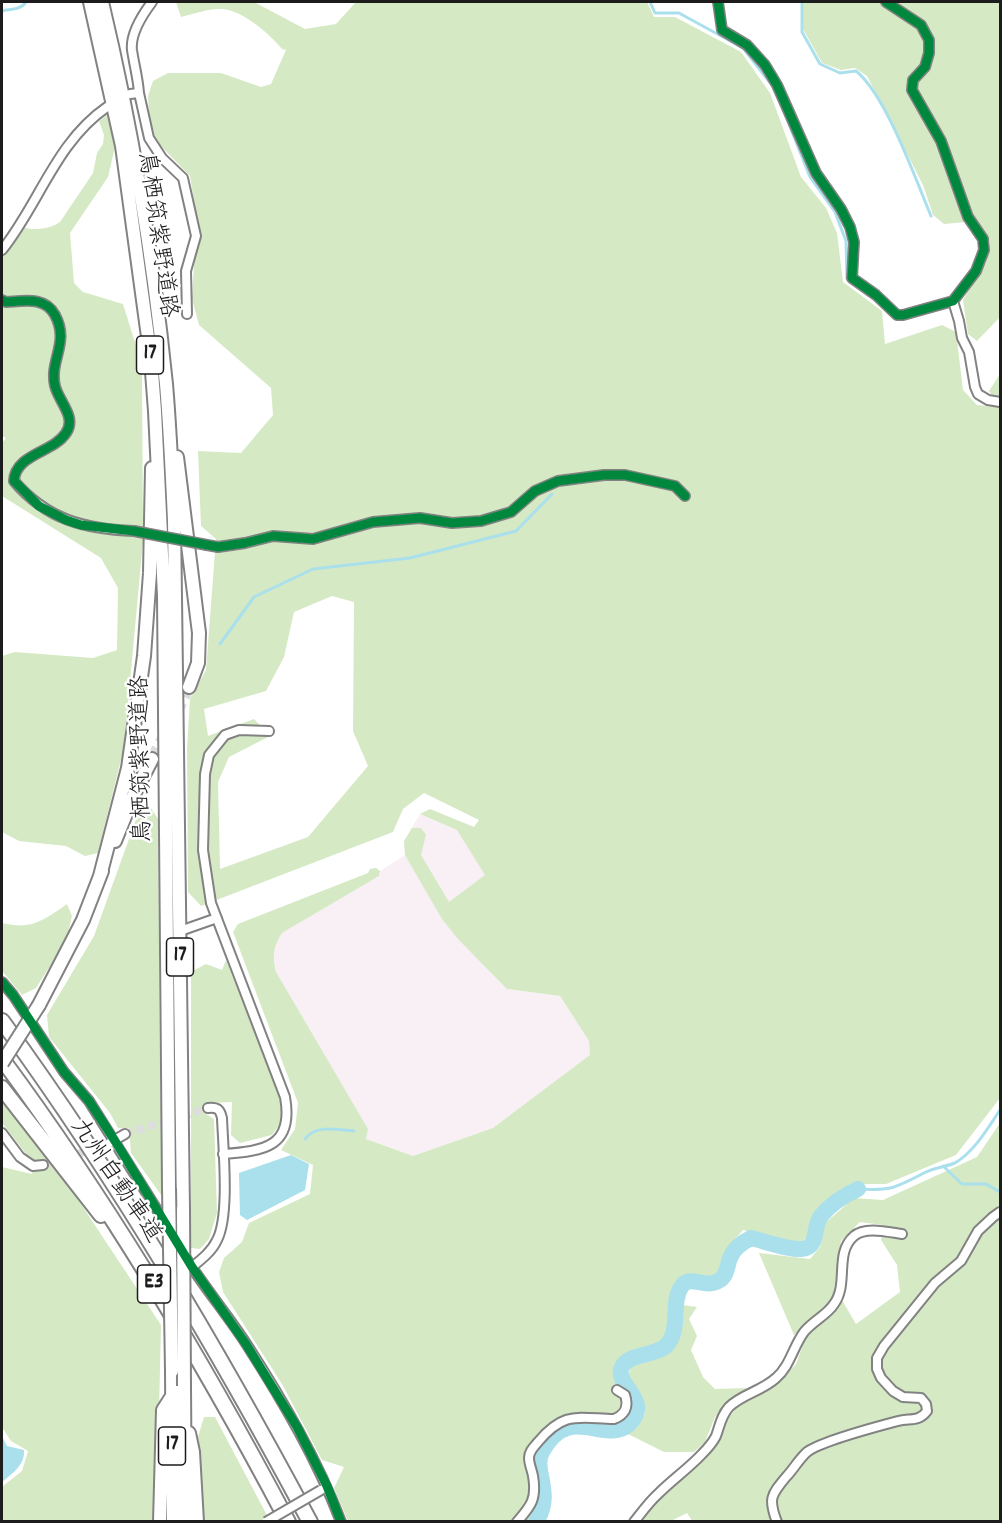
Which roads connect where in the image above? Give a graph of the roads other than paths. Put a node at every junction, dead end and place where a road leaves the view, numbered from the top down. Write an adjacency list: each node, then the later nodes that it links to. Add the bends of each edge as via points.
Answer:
1 (90, 2): 14 (main road, 鳥栖筑紫野道路 / 17, via 122,146)
2 (102, 2): 15 (main road, 鳥栖筑紫野道路 / 17, via 132,138 146,225)
3 (152, 2): 6 (street, via 135,30 132,47)
4 (718, 2): 11 (street, via 722,30 747,45 765,65 786,102 816,173 842,209 854,242 852,278 897,315)
5 (886, 2): 11 (street, via 921,25 929,40 925,67 913,80 912,90 940,141 968,217 983,239 984,250 976,271)
6 (139, 93): 7 (street); 12 (street, via 149,138 162,158 183,178 196,236 186,271)
7 (130, 94)
8 (107, 107): 9 (street, via 74,136)
9 (2, 250)
10 (2, 300): 16 (street, bridge, via 42,302 51,307 62,332 54,373 56,387 70,423 63,437 19,466 14,481 39,506 81,525 218,547 273,536 313,539 373,522 420,518 452,523 481,521 511,512 535,491 558,482 604,475 675,486)
11 (953, 301): 13 (street, via 978,394)
12 (187, 314)
13 (1000, 402)
14 (155, 411): 20 (main road, 17, via 144,656 128,768); 39 (main road, 鳥栖筑紫野道路 / 17, bridge, via 164,596)
15 (168, 415): 17 (main road, 17, via 180,475 199,625 198,663); 22 (main road, 鳥栖筑紫野道路 / 17, via 174,521)
16 (685, 496)
17 (189, 687)
18 (269, 731): 21 (street, via 239,730 225,735 209,755 203,850 207,889)
19 (152, 759): 20 (main road, 17)
20 (100, 876): 25 (main road, 17, bridge, via 39,1005)
21 (217, 918): 22 (street); 32 (street, via 288,1112 283,1131 268,1146)
22 (180, 931): 40 (main road, 鳥栖筑紫野道路 / 17, bridge)
23 (2, 982): 30 (street)
24 (2, 1021): 48 (highway, 九州自動車道 / E3, via 68,1113 159,1254)
25 (2, 1061): 37 (highway, 九州自動車道 / E3, via 89,1182)
26 (2, 1088): 37 (highway)
27 (208, 1108): 32 (street, via 220,1110)
28 (2, 1133): 33 (street, via 20,1157 33,1166)
29 (125, 1134): 30 (street)
30 (116, 1141): 31 (street); 36 (street)
31 (106, 1144)
32 (224, 1154): 36 (street, via 224,1217 218,1239)
33 (43, 1165)
34 (1000, 1212): 52 (street, via 978,1231 961,1262 935,1283 877,1358 880,1378 903,1397 921,1398 927,1411 915,1420 901,1420 807,1453 773,1493 771,1506)
35 (903, 1234): 51 (street, via 864,1230 855,1234 843,1254 841,1290 834,1305 806,1330 777,1377 727,1409 703,1454)
36 (192, 1267): 41 (street, via 246,1344 297,1428)
37 (157, 1288): 47 (highway, 九州自動車道 / E3)
38 (617, 1390): 50 (street, via 628,1403 620,1417 570,1418 558,1422 531,1451 534,1496 532,1505)
39 (172, 1396): 42 (main road, via 163,1410); 43 (main road, 鳥栖筑紫野道路 / 17)
40 (184, 1414): 44 (main road, 鳥栖筑紫野道路 / 17); 45 (main road, via 193,1452)
41 (324, 1488): 46 (street, bridge); 49 (street)
42 (160, 1521)
43 (172, 1521)
44 (185, 1521)
45 (197, 1521)
46 (266, 1521)
47 (288, 1521)
48 (310, 1521)
49 (341, 1521)
50 (517, 1521)
51 (634, 1521)
52 (777, 1521)

